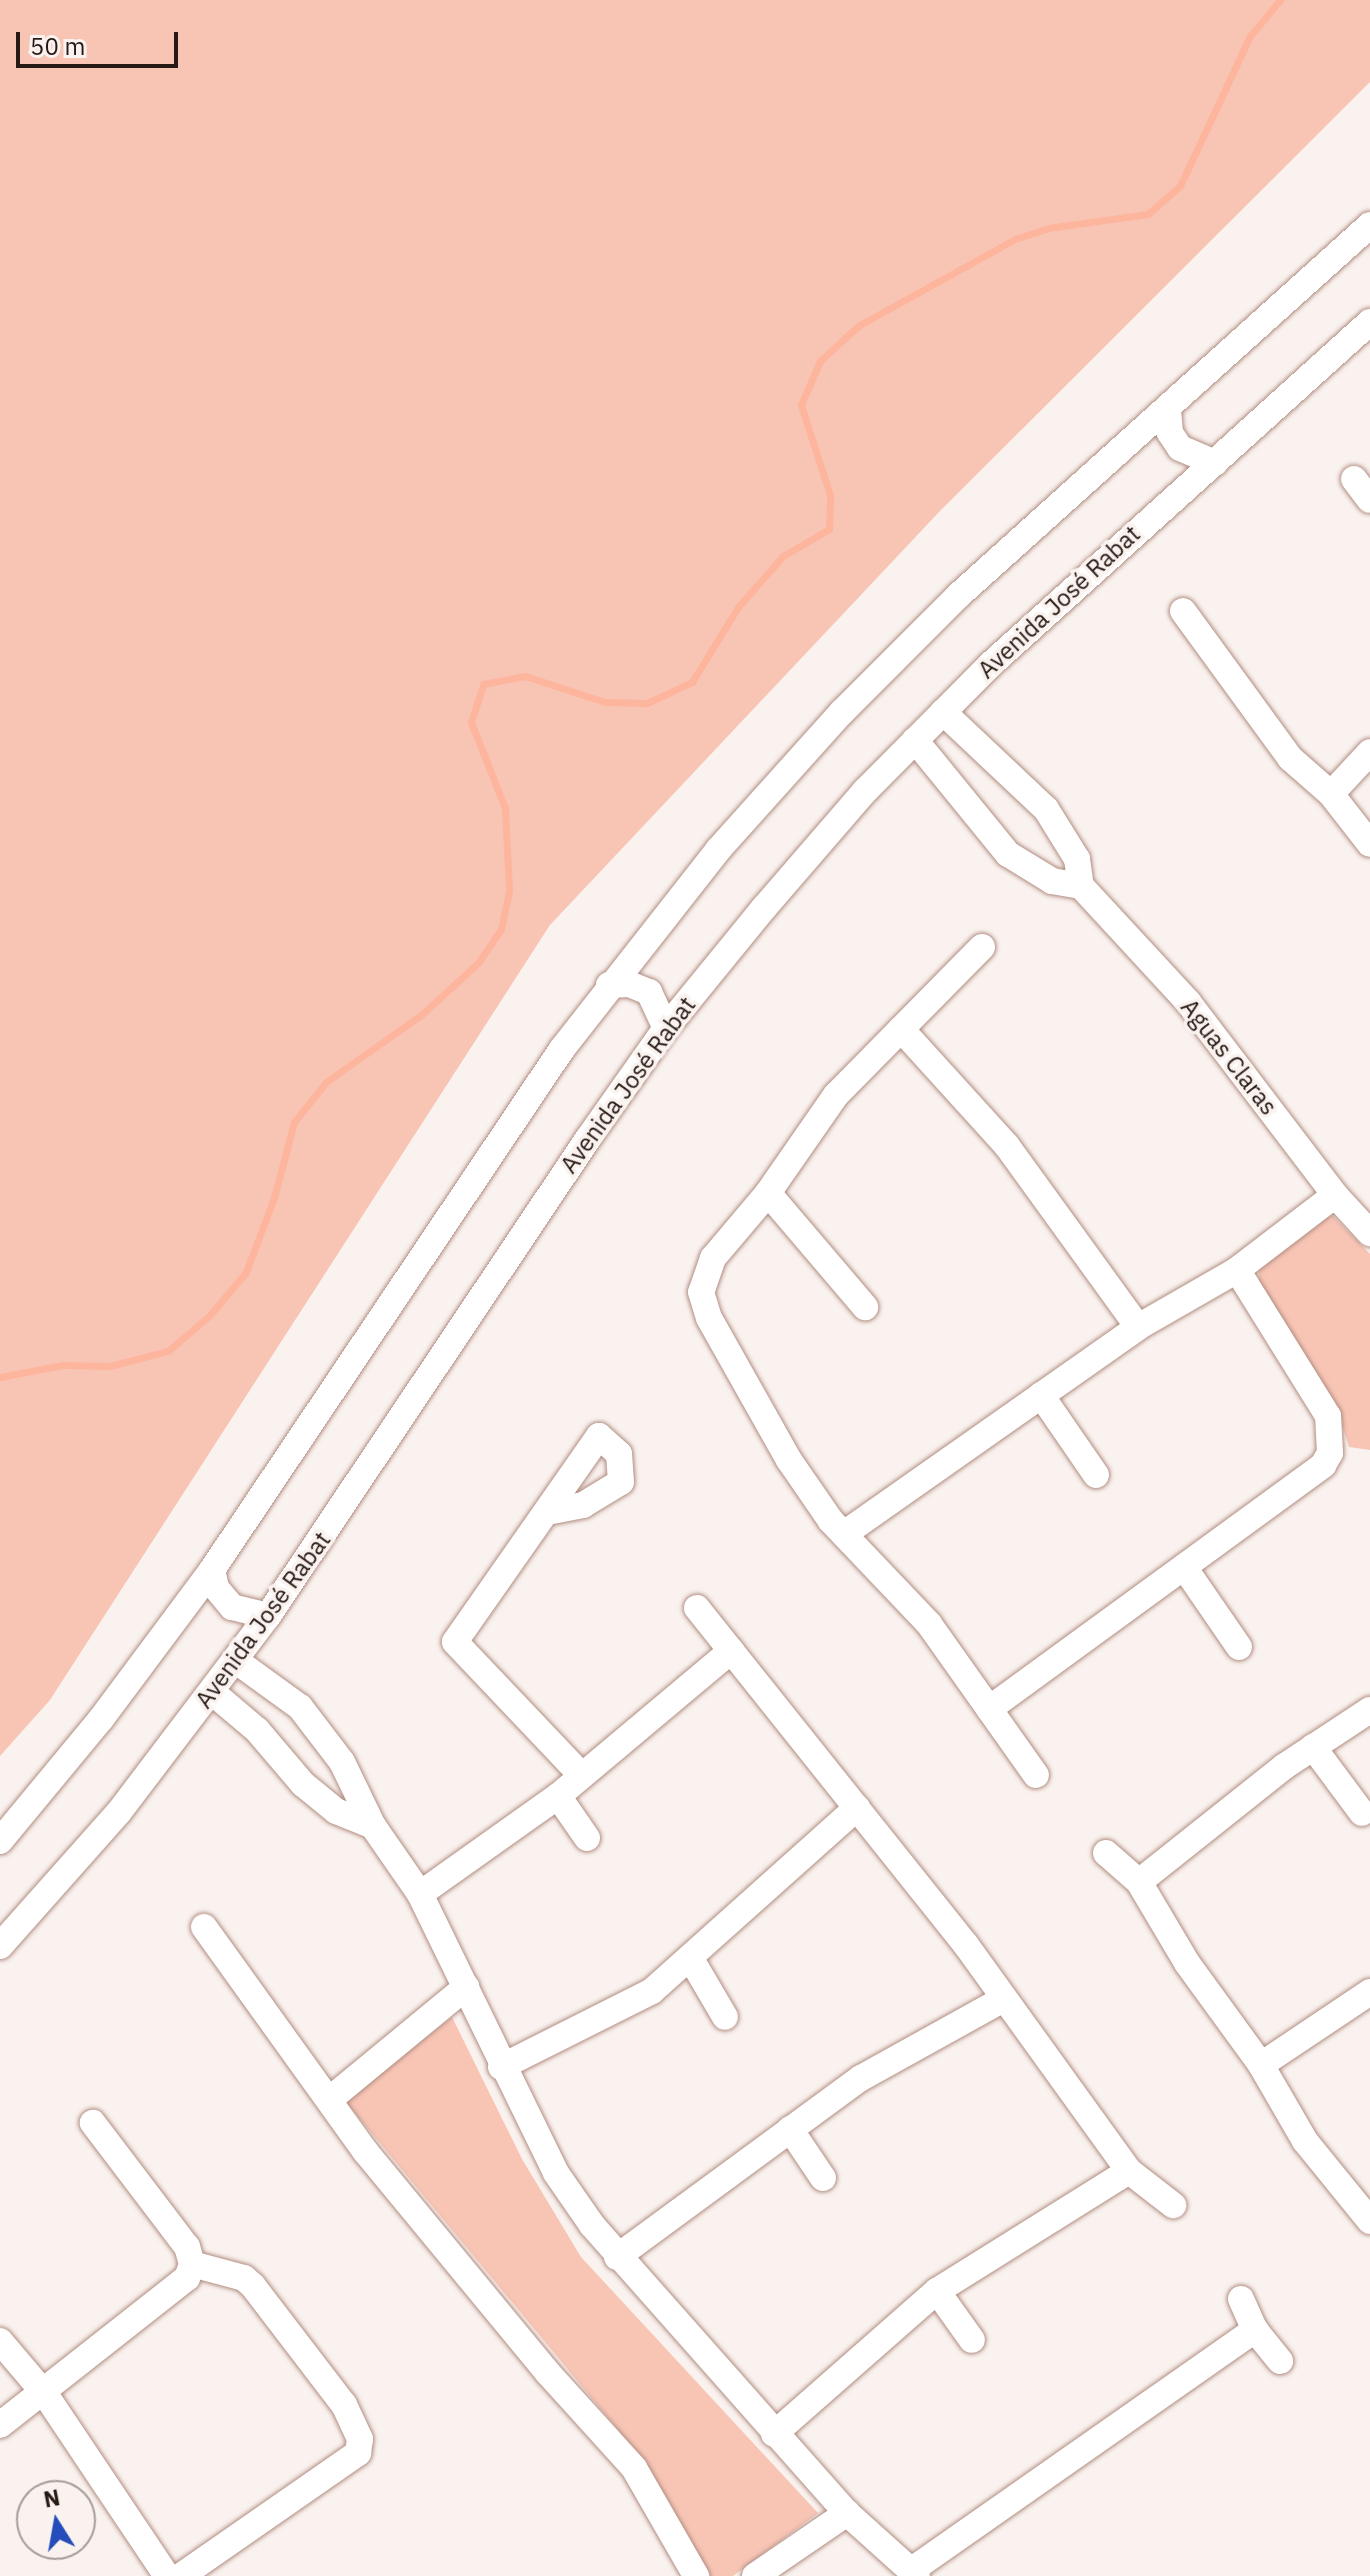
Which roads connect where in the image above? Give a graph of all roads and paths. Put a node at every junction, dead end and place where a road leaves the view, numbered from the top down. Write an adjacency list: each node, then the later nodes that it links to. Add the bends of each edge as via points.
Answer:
1 (1370, 225): 3 (street)
2 (1370, 322): 4 (street, Avenida José Rabat)
3 (1168, 410): 4 (street, via 1170,433 1180,448); 15 (street, via 880,672 767,793)
4 (1215, 463): 8 (street, Avenida José Rabat, via 1095,567)
5 (1354, 479): 6 (street)
6 (1370, 500)
7 (1183, 611): 11 (street, via 1290,758)
8 (943, 712): 9 (street, Avenida José Rabat); 13 (street, Aguas Claras, via 1046,809 1077,859)
9 (915, 740): 13 (street, via 1008,854 1052,881); 16 (street, Avenida José Rabat, via 836,823)
10 (1370, 752): 11 (street)
11 (1331, 794): 12 (street)
12 (1370, 844)
13 (1081, 886): 19 (street, Aguas Claras, via 1188,1002)
14 (982, 947): 17 (street)
15 (609, 985): 16 (street, via 629,984 649,992); 29 (street)
16 (666, 1028): 31 (street, Avenida José Rabat)
17 (901, 1029): 18 (street, via 836,1095); 23 (street, via 1007,1146)
18 (768, 1193): 22 (street); 27 (street, via 713,1258 704,1278 702,1305 789,1460)
19 (1335, 1195): 20 (street, Aguas Claras); 21 (street)
20 (1370, 1233)
21 (1237, 1270): 23 (street); 28 (street, via 1328,1416 1330,1453 1323,1465)
22 (865, 1307)
23 (1138, 1327): 24 (street)
24 (1041, 1395): 25 (street); 27 (street)
25 (1096, 1475)
26 (547, 1512): 39 (street, via 455,1642)
27 (844, 1534): 36 (street, via 929,1624)
28 (1184, 1567): 32 (street); 36 (street)
29 (212, 1570): 31 (street, via 216,1588 232,1607); 46 (street, via 101,1719)
30 (697, 1608): 33 (street)
31 (268, 1616): 34 (street, Avenida José Rabat)
32 (1239, 1647)
33 (731, 1651): 39 (street); 42 (street)
34 (235, 1660): 35 (street, Avenida José Rabat); 44 (street, via 300,1707 322,1730)
35 (212, 1692): 44 (street, via 257,1730 314,1793 336,1811); 51 (street, Avenida José Rabat, via 110,1822)
36 (989, 1709): 40 (street)
37 (1370, 1710): 38 (street)
38 (1313, 1747): 43 (street); 48 (street)
39 (581, 1775): 41 (street)
40 (1036, 1775)
41 (558, 1796): 45 (street); 49 (street)
42 (857, 1808): 52 (street); 55 (street, via 966,1945)
43 (1362, 1813)
44 (373, 1826): 49 (street)
45 (587, 1838)
46 (0, 1841)
47 (1106, 1853): 48 (street)
48 (1139, 1882): 57 (street, via 1187,1963)
49 (420, 1894): 53 (street)
50 (204, 1927): 59 (street)
51 (0, 1946)
52 (691, 1959): 56 (street); 58 (street, via 652,1991)
53 (466, 1987): 58 (street); 59 (street)
54 (1370, 1992): 57 (street)
55 (1002, 2000): 61 (street, via 861,2078); 62 (street)
56 (725, 2017)
57 (1261, 2065): 65 (street, via 1305,2141)
58 (501, 2067): 66 (street, via 556,2173)
59 (329, 2100): 81 (street, via 548,2373 634,2468)
60 (93, 2123): 67 (street, via 187,2247)
61 (790, 2129): 63 (street); 66 (street)
62 (1129, 2171): 64 (street); 68 (street)
63 (823, 2178)
64 (1173, 2205)
65 (1370, 2221)
66 (617, 2257): 76 (street)
67 (192, 2264): 74 (street, via 187,2278); 80 (street, via 244,2278 253,2286 344,2405 360,2439 358,2453)
68 (937, 2291): 71 (street); 76 (street)
69 (1241, 2299): 70 (street)
70 (1255, 2330): 73 (street); 78 (street)
71 (972, 2340)
72 (0, 2341): 74 (street)
73 (1280, 2361)
74 (45, 2394): 75 (street); 79 (street)
75 (0, 2425)
76 (774, 2434): 77 (street)
77 (847, 2513): 78 (street); 82 (street)
78 (915, 2573)
79 (167, 2576)
80 (181, 2576)
81 (696, 2576)
82 (755, 2576)

